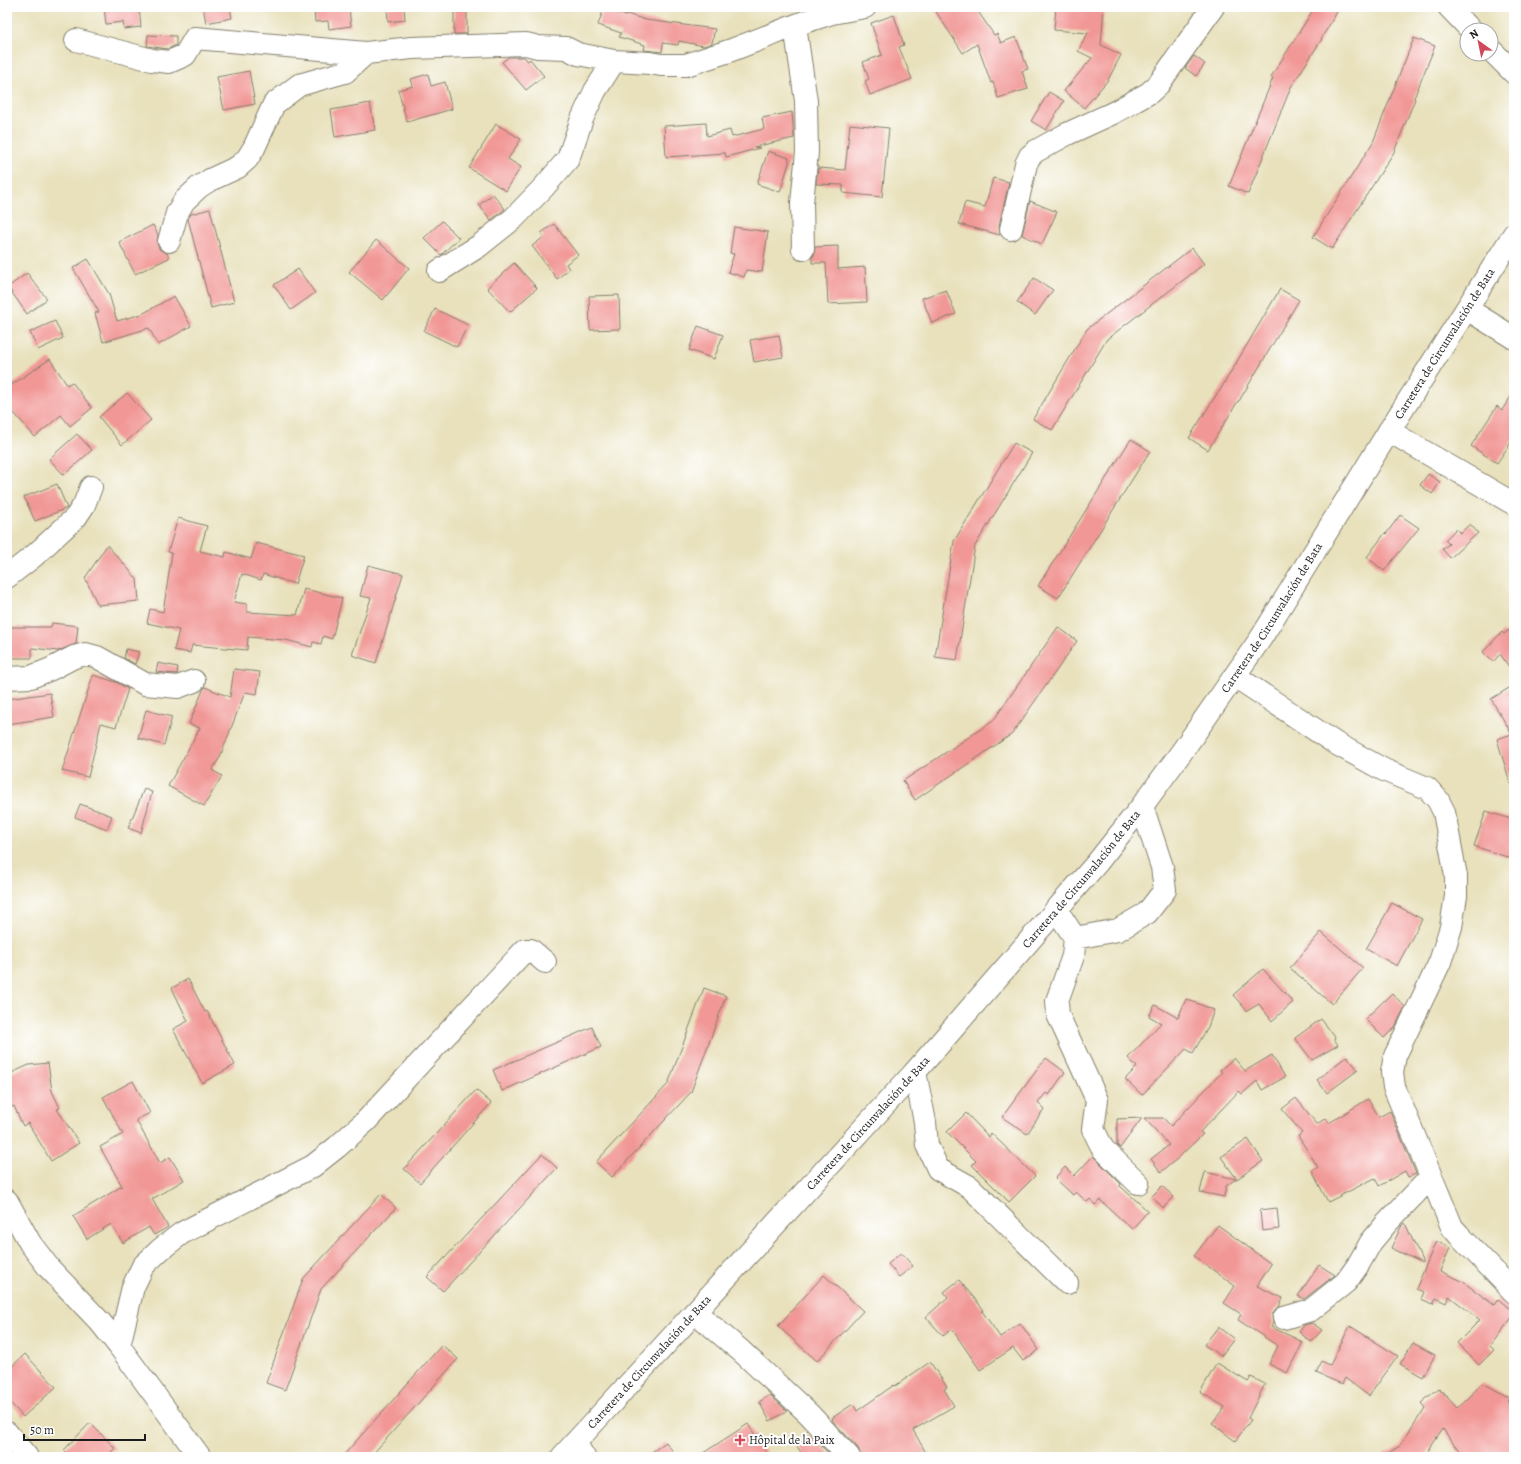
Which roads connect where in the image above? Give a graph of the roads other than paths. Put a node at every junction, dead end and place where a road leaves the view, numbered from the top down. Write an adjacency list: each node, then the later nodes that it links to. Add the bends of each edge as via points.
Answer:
1 (865, 7): 5 (street)
2 (1213, 7): 11 (street, via 1158,85 1149,93 1044,146 1030,156)
3 (1449, 7): 4 (street)
4 (1463, 22)
5 (795, 26): 9 (street, via 686,65); 14 (street, via 806,101 807,152 802,203)
6 (76, 40): 7 (street, via 169,62 185,55 195,38)
7 (366, 53): 9 (street, via 412,48 526,44 566,48 578,54); 13 (street, via 345,72 299,85 274,104 247,159 238,167 199,187 184,201 177,213)
8 (1499, 58): 10 (street)
9 (614, 61): 15 (street, via 595,91 568,159 514,218 479,246)
10 (1514, 73)
11 (1011, 229)
12 (1514, 234): 16 (street, Carretera de Circunvalación de Bata)
13 (169, 241)
14 (803, 249)
15 (438, 271)
16 (1467, 309): 17 (street); 18 (street, Carretera de Circunvalación de Bata)
17 (1514, 338)
18 (1389, 431): 20 (street); 22 (street, Carretera de Circunvalación de Bata)
19 (91, 487): 21 (street, via 76,517)
20 (1514, 504)
21 (7, 577)
22 (1235, 676): 25 (street, Carretera de Circunvalación de Bata); 30 (street, via 1335,743 1384,770 1427,788 1438,800 1444,812 1456,876 1451,927 1440,962 1395,1056 1392,1072 1394,1087)
23 (7, 678): 24 (street, via 31,678 74,657 86,654 145,684 178,687)
24 (194, 681)
25 (1142, 806): 26 (street, Carretera de Circunvalación de Bata); 27 (street, via 1162,867 1165,890 1147,913 1118,930)
26 (1056, 909): 27 (street); 29 (street, Carretera de Circunvalación de Bata)
27 (1075, 938): 31 (street, via 1073,956 1057,1001 1058,1014 1097,1100 1092,1129 1103,1149)
28 (545, 962): 37 (street, via 531,950 524,950 366,1121 313,1166 182,1233 161,1249 144,1266 133,1287)
29 (915, 1072): 33 (street, via 927,1145 938,1169 970,1187); 35 (street, Carretera de Circunvalación de Bata)
30 (1431, 1177): 34 (street, via 1452,1227); 36 (street, via 1371,1242 1346,1282 1311,1310)
31 (1138, 1184)
32 (7, 1200): 37 (street, via 30,1243 49,1268)
33 (1067, 1284)
34 (1514, 1292)
35 (695, 1312): 39 (street, Carretera de Circunvalación de Bata); 42 (street, via 809,1414)
36 (1284, 1318)
37 (119, 1346): 41 (street)
38 (7, 1434): 40 (street)
39 (574, 1452)
40 (27, 1457)
41 (200, 1457)
42 (849, 1457)

